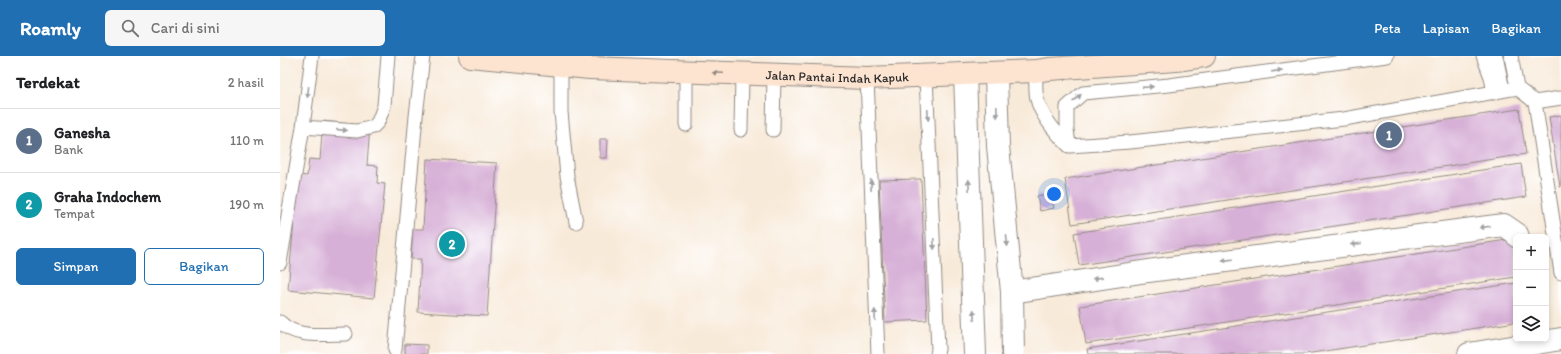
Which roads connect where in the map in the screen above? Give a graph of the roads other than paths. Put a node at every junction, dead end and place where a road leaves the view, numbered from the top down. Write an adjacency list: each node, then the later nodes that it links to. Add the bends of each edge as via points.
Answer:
1 (312, 56): 24 (lane, one-way to 24)
2 (388, 56): 24 (lane, one-way to 2, via 358,132 373,127 378,122 384,106)
3 (423, 56): 36 (lane)
4 (470, 56): 10 (main road, Jalan Pantai Indah Kapuk)
5 (1204, 56): 11 (main road, Jalan Pantai Indah Kapuk)
6 (1387, 56): 27 (lane, one-way to 6, via 1067,107 1082,93 1169,85)
7 (1483, 56): 20 (lane)
8 (1496, 56): 20 (lane)
9 (1511, 56): 19 (lane)
10 (561, 65): 12 (main road, Jalan Pantai Indah Kapuk); 28 (lane, via 561,112 567,176)
11 (1036, 71): 13 (main road, Jalan Pantai Indah Kapuk); 27 (lane, via 1038,101 1055,132)
12 (686, 72): 14 (main road, Jalan Pantai Indah Kapuk, one-way to 12); 23 (lane)
13 (996, 73): 15 (main road, Jalan Pantai Indah Kapuk); 32 (street, one-way to 32, via 998,146)
14 (742, 74): 16 (main road, Jalan Pantai Indah Kapuk); 25 (lane)
15 (965, 74): 17 (main road, Jalan Pantai Indah Kapuk); 39 (street, one-way to 15)
16 (774, 76): 18 (main road, Jalan Pantai Indah Kapuk); 26 (lane)
17 (926, 76): 18 (main road, Jalan Pantai Indah Kapuk); 38 (lane, one-way to 38)
18 (867, 78): 37 (lane, one-way to 18)
19 (1517, 88): 20 (lane); 22 (lane)
20 (1499, 92): 27 (lane, via 1344,119)
21 (1561, 98): 22 (lane)
22 (1535, 102): 31 (lane)
23 (686, 125)
24 (303, 127): 30 (lane)
25 (741, 130)
26 (773, 130)
27 (1069, 146)
28 (576, 222)
29 (1517, 234): 32 (street, one-way to 32, via 1504,224 1148,271)
30 (280, 263)
31 (1561, 273)
32 (1012, 292): 40 (street)
33 (280, 322): 34 (lane, via 293,332)
34 (346, 334)
35 (1537, 342): 41 (street)
36 (395, 350)
37 (878, 354)
38 (937, 354)
39 (975, 354)
40 (1013, 354)
41 (1469, 354)

